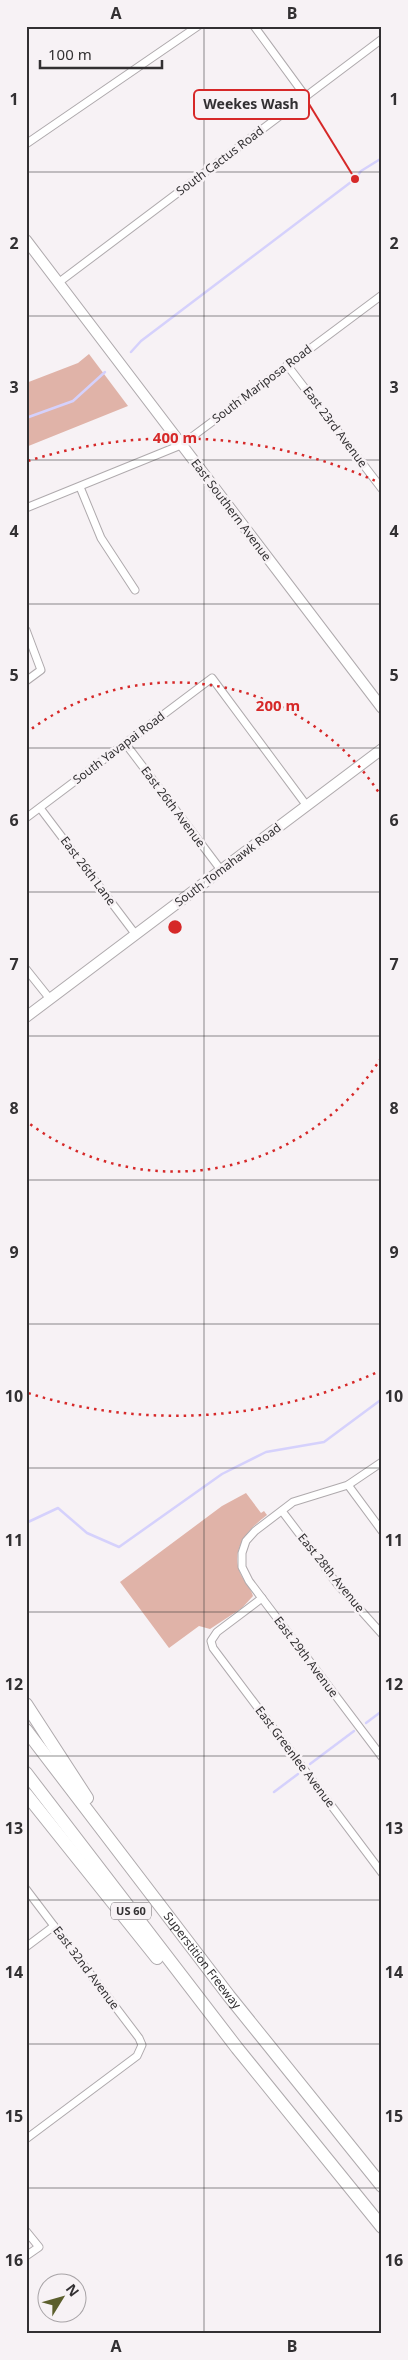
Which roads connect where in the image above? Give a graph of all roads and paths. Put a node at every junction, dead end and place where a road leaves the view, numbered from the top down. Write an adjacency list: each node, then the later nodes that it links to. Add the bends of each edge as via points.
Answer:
1 (198, 26): 5 (street)
2 (254, 26): 4 (street)
3 (382, 39): 4 (street, South Cactus Road)
4 (306, 97): 7 (street, South Cactus Road)
5 (26, 144)
6 (26, 240): 7 (main road, East Southern Avenue)
7 (58, 283): 10 (main road, East Southern Avenue)
8 (382, 295): 9 (street, South Mariposa Road)
9 (288, 365): 10 (street, South Mariposa Road); 12 (street, East 23rd Avenue)
10 (181, 445): 11 (street, South Mariposa Road); 17 (main road, East Southern Avenue)
11 (80, 487): 13 (street, South Mariposa Road); 14 (street, via 101,538)
12 (382, 489)
13 (26, 508)
14 (136, 590)
15 (26, 630): 16 (street, via 41,670)
16 (26, 681)
17 (382, 708)
18 (125, 743): 20 (street, South Yavapai Road, via 212,678); 21 (street, South Yavapai Road); 23 (street, East 26th Avenue)
19 (382, 749): 20 (main road, South Tomahawk Road)
20 (307, 806): 23 (main road, South Tomahawk Road)
21 (40, 808): 22 (street, South Yavapai Road); 24 (street, East 26th Lane)
22 (26, 818)
23 (222, 870): 24 (main road, South Tomahawk Road)
24 (136, 934): 26 (main road, South Tomahawk Road)
25 (26, 969): 26 (street)
26 (50, 1000): 27 (main road, South Tomahawk Road)
27 (26, 1018)
28 (382, 1462): 29 (street)
29 (348, 1485): 30 (street, via 304,1497); 31 (street)
30 (282, 1511): 32 (street, East 29th Avenue, via 255,1531 246,1541 242,1553 242,1567); 33 (street, East 28th Avenue, via 338,1585)
31 (382, 1531)
32 (262, 1598): 36 (street, East 29th Avenue); 40 (street, East Greenlee Avenue, via 217,1632 211,1640 213,1648)
33 (382, 1634)
34 (26, 1704): 39 (highway)
35 (26, 1730): 39 (highway, Superstition Freeway / US 60)
36 (382, 1757)
37 (26, 1773): 44 (highway, US 60)
38 (26, 1794): 44 (highway, via 144,1943)
39 (127, 1864): 45 (highway, Superstition Freeway / US 60)
40 (382, 1872)
41 (26, 1889): 42 (street, East 32nd Avenue)
42 (54, 1926): 43 (street); 46 (street, East 32nd Avenue, via 139,2038 142,2049)
43 (26, 1947)
44 (237, 2048): 49 (highway, US 60)
45 (322, 2113): 47 (highway); 48 (highway, Superstition Freeway / US 60)
46 (26, 2139)
47 (382, 2176)
48 (382, 2186)
49 (382, 2227)
50 (26, 2230): 51 (street, via 39,2247)
51 (26, 2256)

